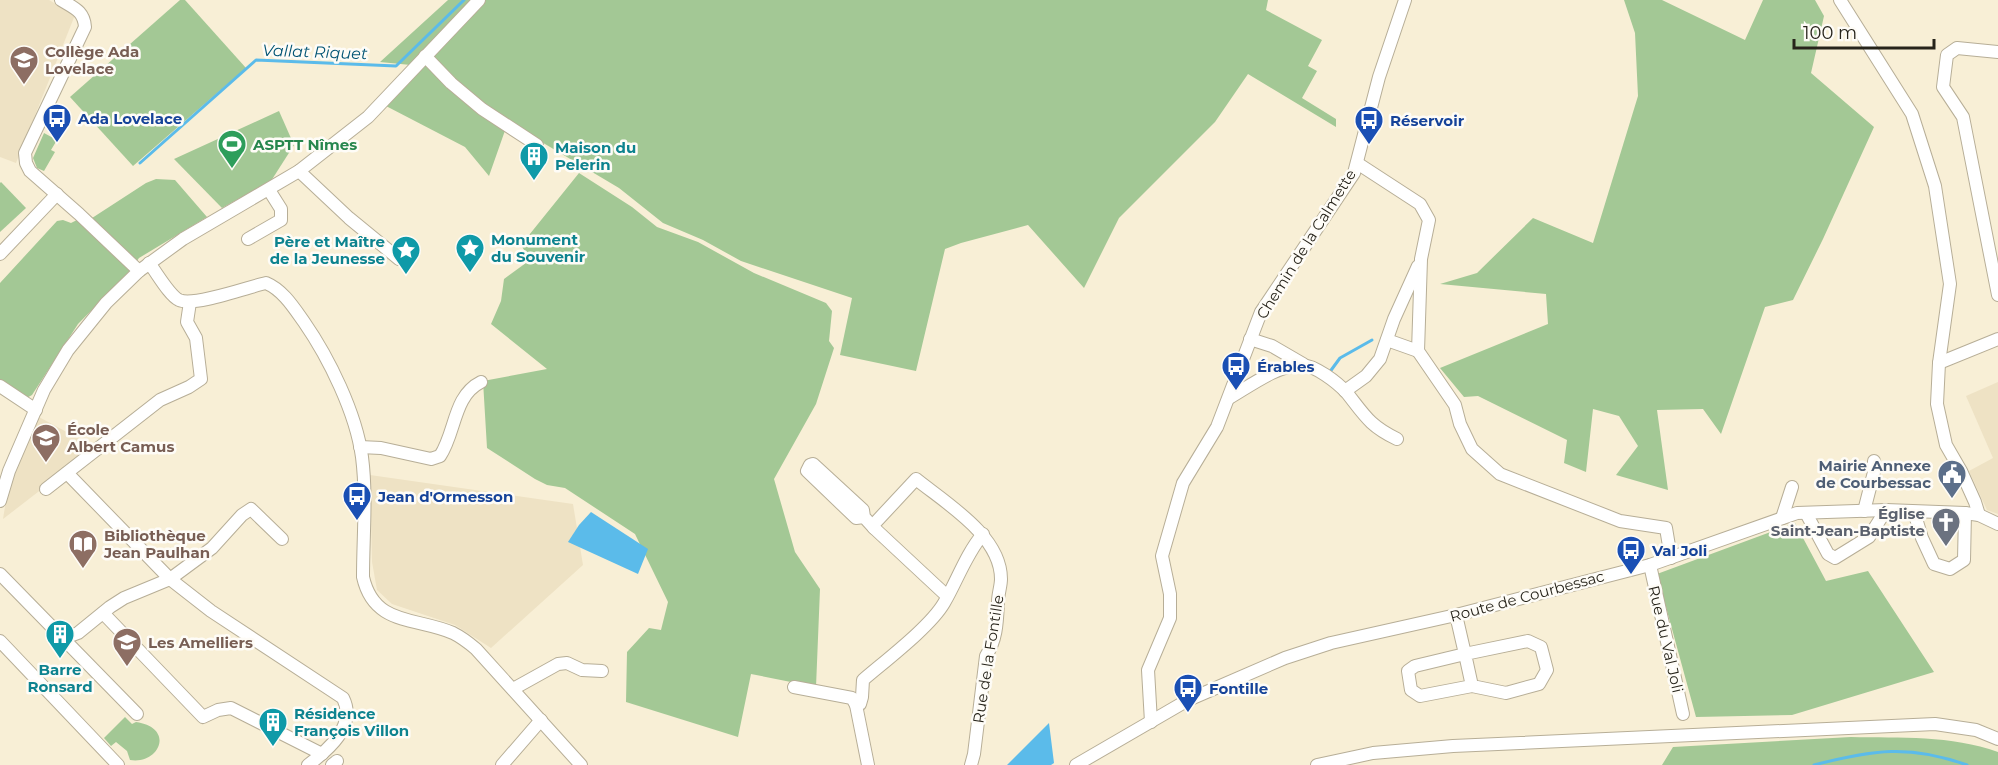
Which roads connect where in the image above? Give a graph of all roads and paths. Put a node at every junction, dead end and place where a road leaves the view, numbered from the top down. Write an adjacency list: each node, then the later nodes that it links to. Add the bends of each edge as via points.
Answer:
1 (61, 0): 11 (street, via 79,11 85,27 26,153 30,171)
2 (479, 0): 6 (street)
3 (1405, 0): 8 (street, Chemin de la Calmette, via 1379,77)
4 (1840, 0): 25 (street, via 1912,114 1935,186 1950,284)
5 (1998, 52): 13 (street, via 1957,48 1951,51 1947,55 1943,87 1963,117)
6 (425, 56): 7 (street, via 482,109); 9 (street, via 368,117)
7 (537, 145)
8 (1357, 163): 16 (street, via 1420,204 1430,220); 21 (street, Chemin de la Calmette, via 1261,312)
9 (299, 171): 10 (street); 15 (street, via 349,218)
10 (269, 190): 12 (street, via 281,208 281,220); 17 (street)
11 (57, 194): 14 (street); 18 (street)
12 (251, 234)
13 (1993, 244): 19 (street)
14 (0, 254)
15 (403, 259)
16 (1421, 259): 23 (street); 24 (street)
17 (149, 263): 18 (street); 20 (street, via 173,296)
18 (139, 272): 31 (street, via 106,303 68,350)
19 (1998, 295)
20 (190, 302): 33 (street, via 266,283 274,286 296,310 336,377); 35 (street, via 187,322 196,338 201,379 160,400)
21 (1250, 339): 26 (street, via 1272,346); 30 (street, Chemin de la Calmette)
22 (1998, 339): 25 (street)
23 (1387, 340): 24 (street); 29 (street, via 1380,359 1366,376)
24 (1418, 351): 51 (street, via 1455,405 1472,449 1500,474 1620,521 1665,528)
25 (1939, 363): 44 (street, via 1936,392 1940,423 1946,445)
26 (1303, 364): 29 (street); 30 (street, via 1260,380)
27 (481, 382): 33 (street, via 470,387 461,402 440,456 431,459 381,447)
28 (0, 386): 31 (street)
29 (1345, 391): 32 (street, via 1363,416)
30 (1230, 398): 69 (street, Chemin de la Calmette, via 1183,483 1162,556 1170,594 1170,618 1148,670)
31 (36, 410): 38 (street)
32 (1397, 439)
33 (360, 447): 64 (street, via 366,590 394,617 463,639)
34 (1874, 461): 40 (street)
35 (67, 473): 37 (street); 54 (street)
36 (1792, 488): 46 (street)
37 (46, 489)
38 (0, 501)
39 (1886, 510): 40 (street, Route de Courbessac); 41 (street, Route de Courbessac); 42 (street, via 1869,537 1835,558 1828,554)
40 (1864, 511): 42 (street, Route de Courbessac)
41 (1914, 512): 43 (street, Route de Courbessac); 43 (street, via 1934,564 1950,569 1964,560)
42 (1806, 513): 46 (street, Route de Courbessac)
43 (1965, 513): 44 (street, Route de Courbessac)
44 (1979, 515): 47 (street, Route de Courbessac)
45 (864, 517): 45 (street, via 863,510 810,465 807,471 856,518); 48 (street)
46 (1782, 518): 51 (street, Route de Courbessac)
47 (1998, 524)
48 (874, 528): 49 (street, Rue de la Fontille, via 916,480); 55 (street)
49 (983, 534): 55 (street); 77 (street, Rue de la Fontille, via 995,553 1001,579)
50 (282, 539): 54 (street, via 250,508 212,548)
51 (1671, 558): 52 (street, Route de Courbessac)
52 (1650, 565): 57 (street, Route de Courbessac); 67 (street, Rue du Val Joli)
53 (0, 574): 58 (street)
54 (170, 579): 56 (street, via 124,598); 71 (street, via 211,611 343,698 347,707 343,729 336,742)
55 (947, 596): 65 (street, via 925,626 863,681 860,704)
56 (103, 613): 58 (street, via 78,633); 71 (street, via 203,717 231,708)
57 (1456, 615): 60 (street); 69 (street, Route de Courbessac, via 1331,642 1285,658 1188,700)
58 (62, 639): 66 (street)
59 (0, 641): 72 (street)
60 (1465, 654): 62 (street); 62 (street, via 1415,666 1408,671 1411,690 1420,696); 62 (street, via 1528,640 1541,647 1545,656 1547,670 1539,684 1506,693)
61 (602, 671): 64 (street, via 558,664)
62 (1472, 686)
63 (794, 687): 65 (street, via 852,698)
64 (513, 689): 68 (street)
65 (855, 705): 76 (street)
66 (136, 714)
67 (1683, 714)
68 (541, 720): 74 (street); 75 (street)
69 (1151, 722): 78 (street, Route de Courbessac)
70 (1998, 739): 79 (street, via 1976,730 1935,724 1453,746 1373,753)
71 (322, 754): 73 (street)
72 (118, 765)
73 (308, 765)
74 (502, 765)
75 (581, 765)
76 (868, 765)
77 (971, 765)
78 (1076, 765)
79 (1317, 765)

